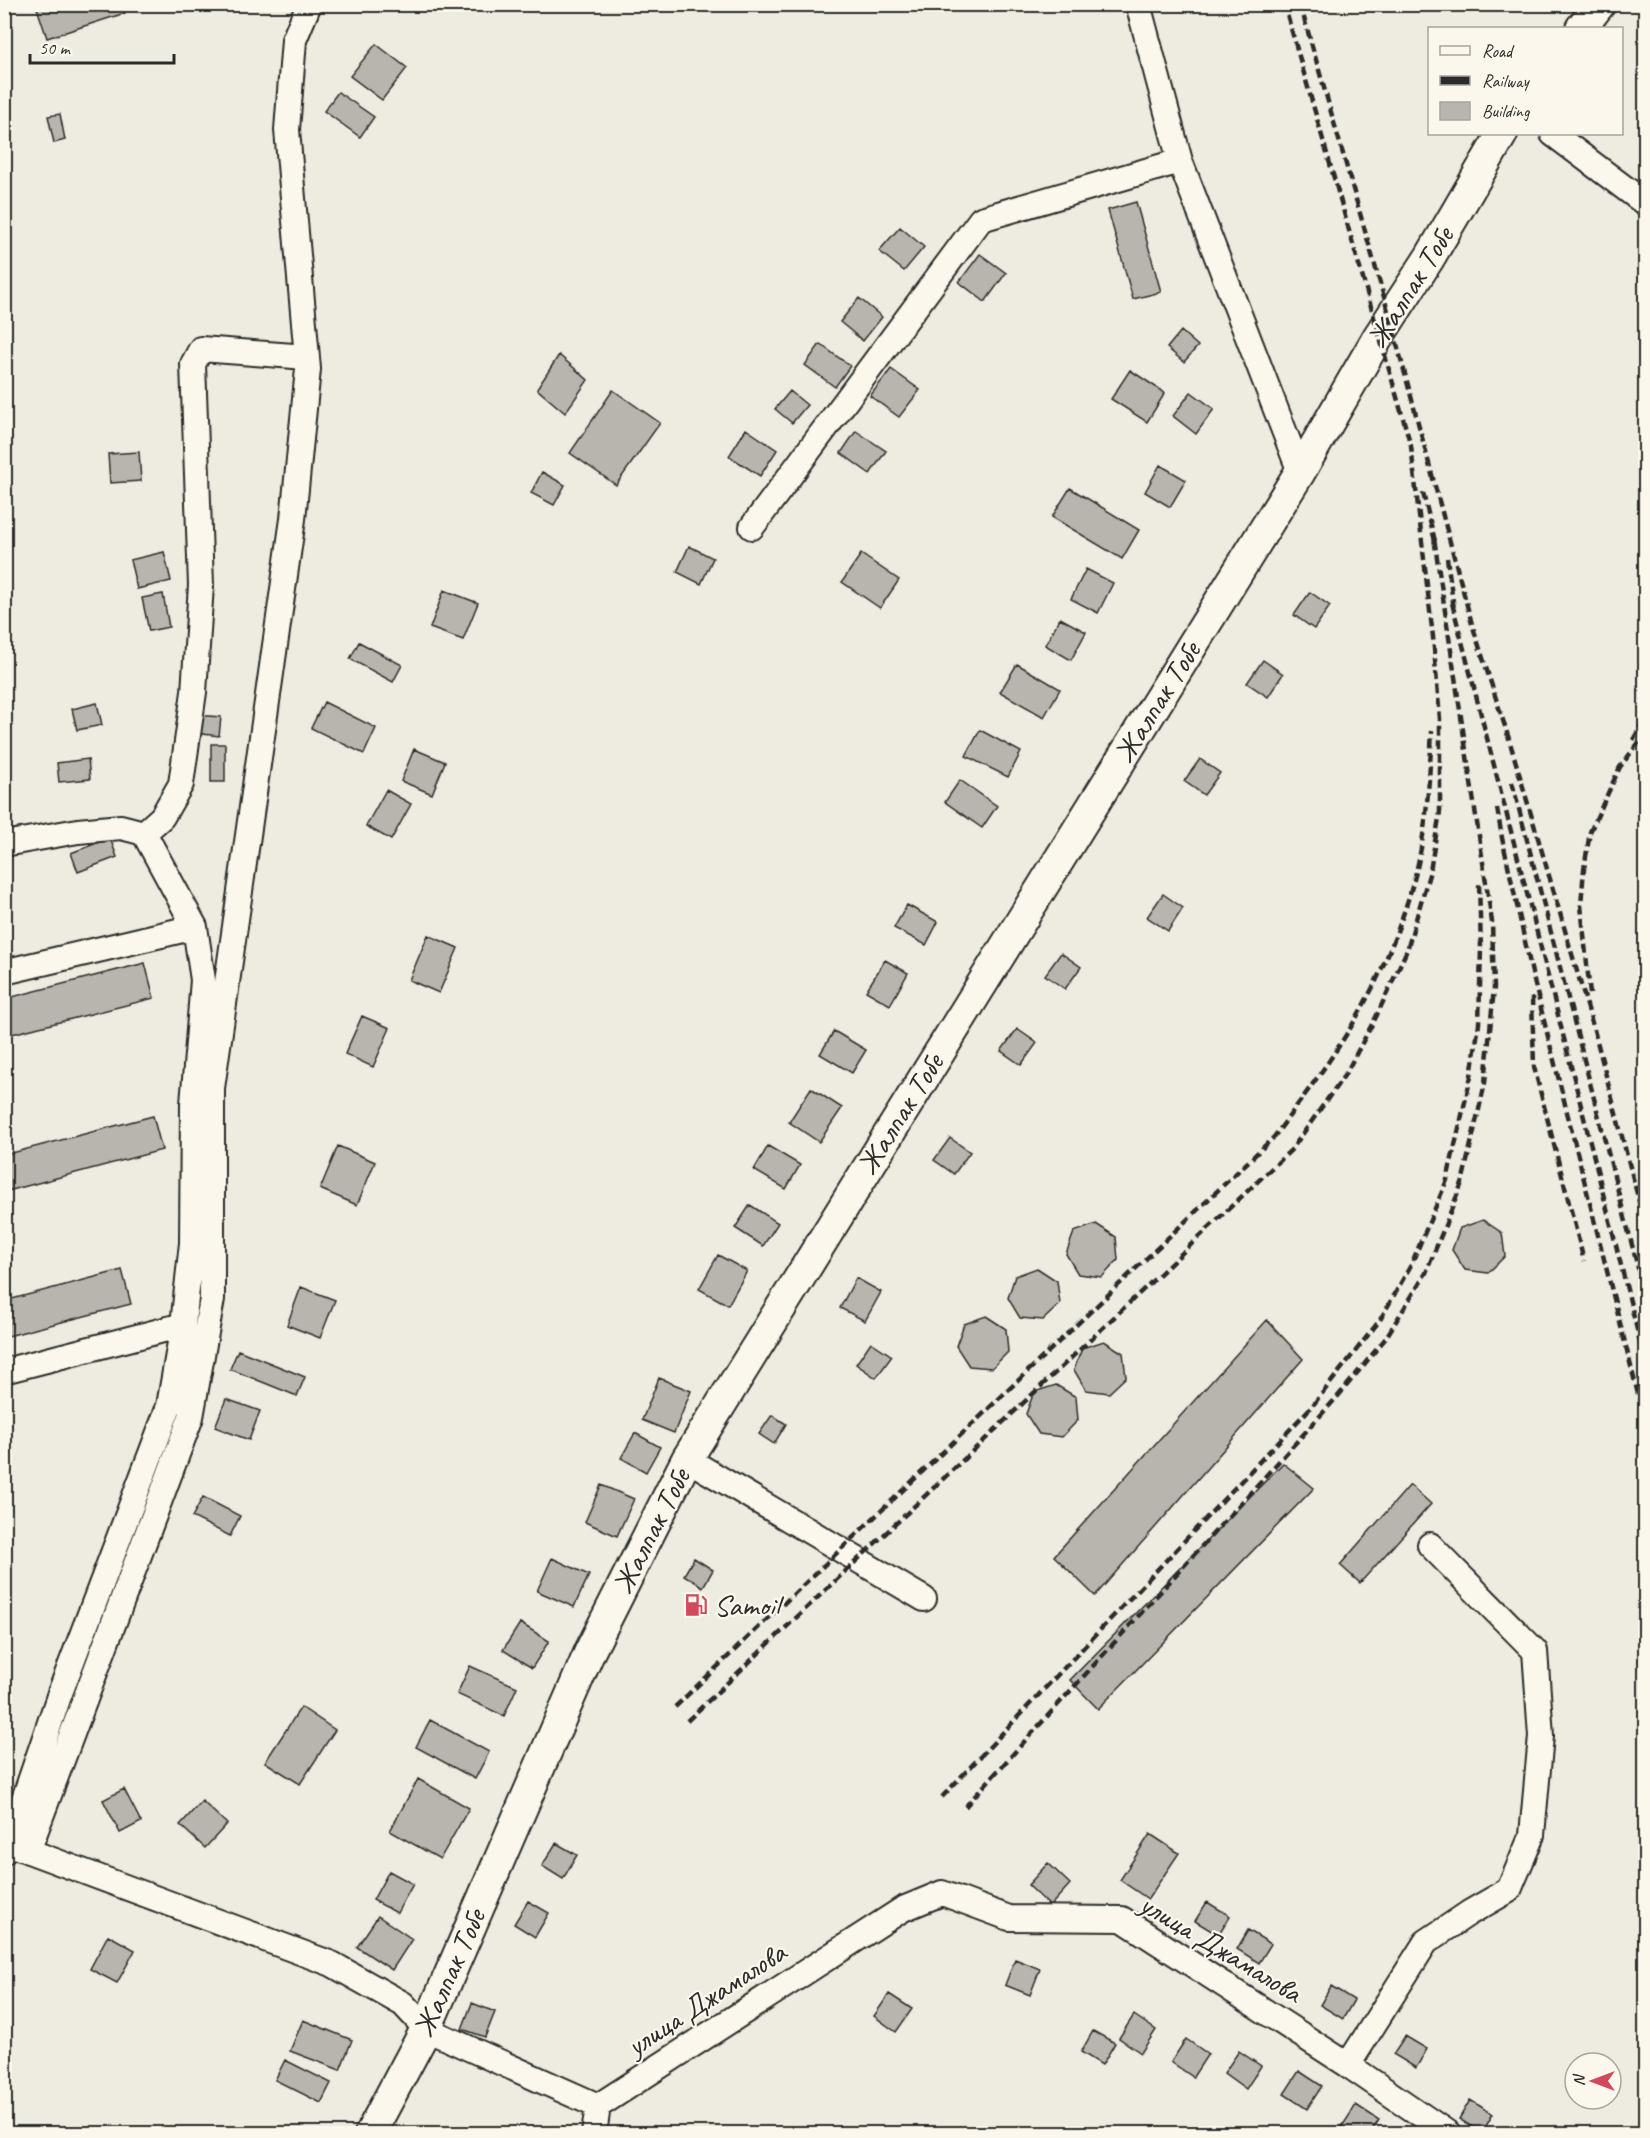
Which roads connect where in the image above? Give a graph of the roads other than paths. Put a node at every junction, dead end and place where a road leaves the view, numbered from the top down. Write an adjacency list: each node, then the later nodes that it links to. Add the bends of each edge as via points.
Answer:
1 (309, 4): 9 (street, via 294,40 286,130)
2 (1138, 4): 7 (street)
3 (1600, 4): 4 (main road)
4 (1582, 27)
5 (1501, 135): 10 (main road, Жалпак Тобе)
6 (1554, 135): 8 (street)
7 (1180, 161): 10 (street); 11 (street, via 981,219)
8 (1646, 204)
9 (307, 357): 12 (street, via 201,349 194,364 201,585 194,692 181,784 162,817); 21 (street, via 293,519 212,1088 212,1299 191,1417)
10 (1300, 472): 18 (main road, Жалпак Тобе)
11 (752, 526)
12 (144, 833): 13 (street, via 121,826); 14 (street)
13 (4, 844)
14 (195, 927): 15 (street); 16 (street, via 203,980 194,1104 192,1244)
15 (4, 972)
16 (183, 1324): 17 (street); 21 (street, via 169,1406 60,1693)
17 (4, 1371)
18 (687, 1459): 20 (street); 22 (main road, Жалпак Тобе, via 590,1652)
19 (1430, 1545): 23 (street, via 1535,1651 1541,1736 1532,1835 1509,1890 1426,1942)
20 (924, 1599)
21 (12, 1847): 22 (street, via 332,1964 403,2004)
22 (426, 2029): 24 (street); 25 (main road, Жалпак Тобе)
23 (1348, 2065): 24 (street, улица Джамалова, via 1122,1919 1010,1918 942,1893 903,1909); 27 (street, улица Джамалова)
24 (598, 2106): 26 (street)
25 (370, 2133)
26 (594, 2133)
27 (1449, 2133)

